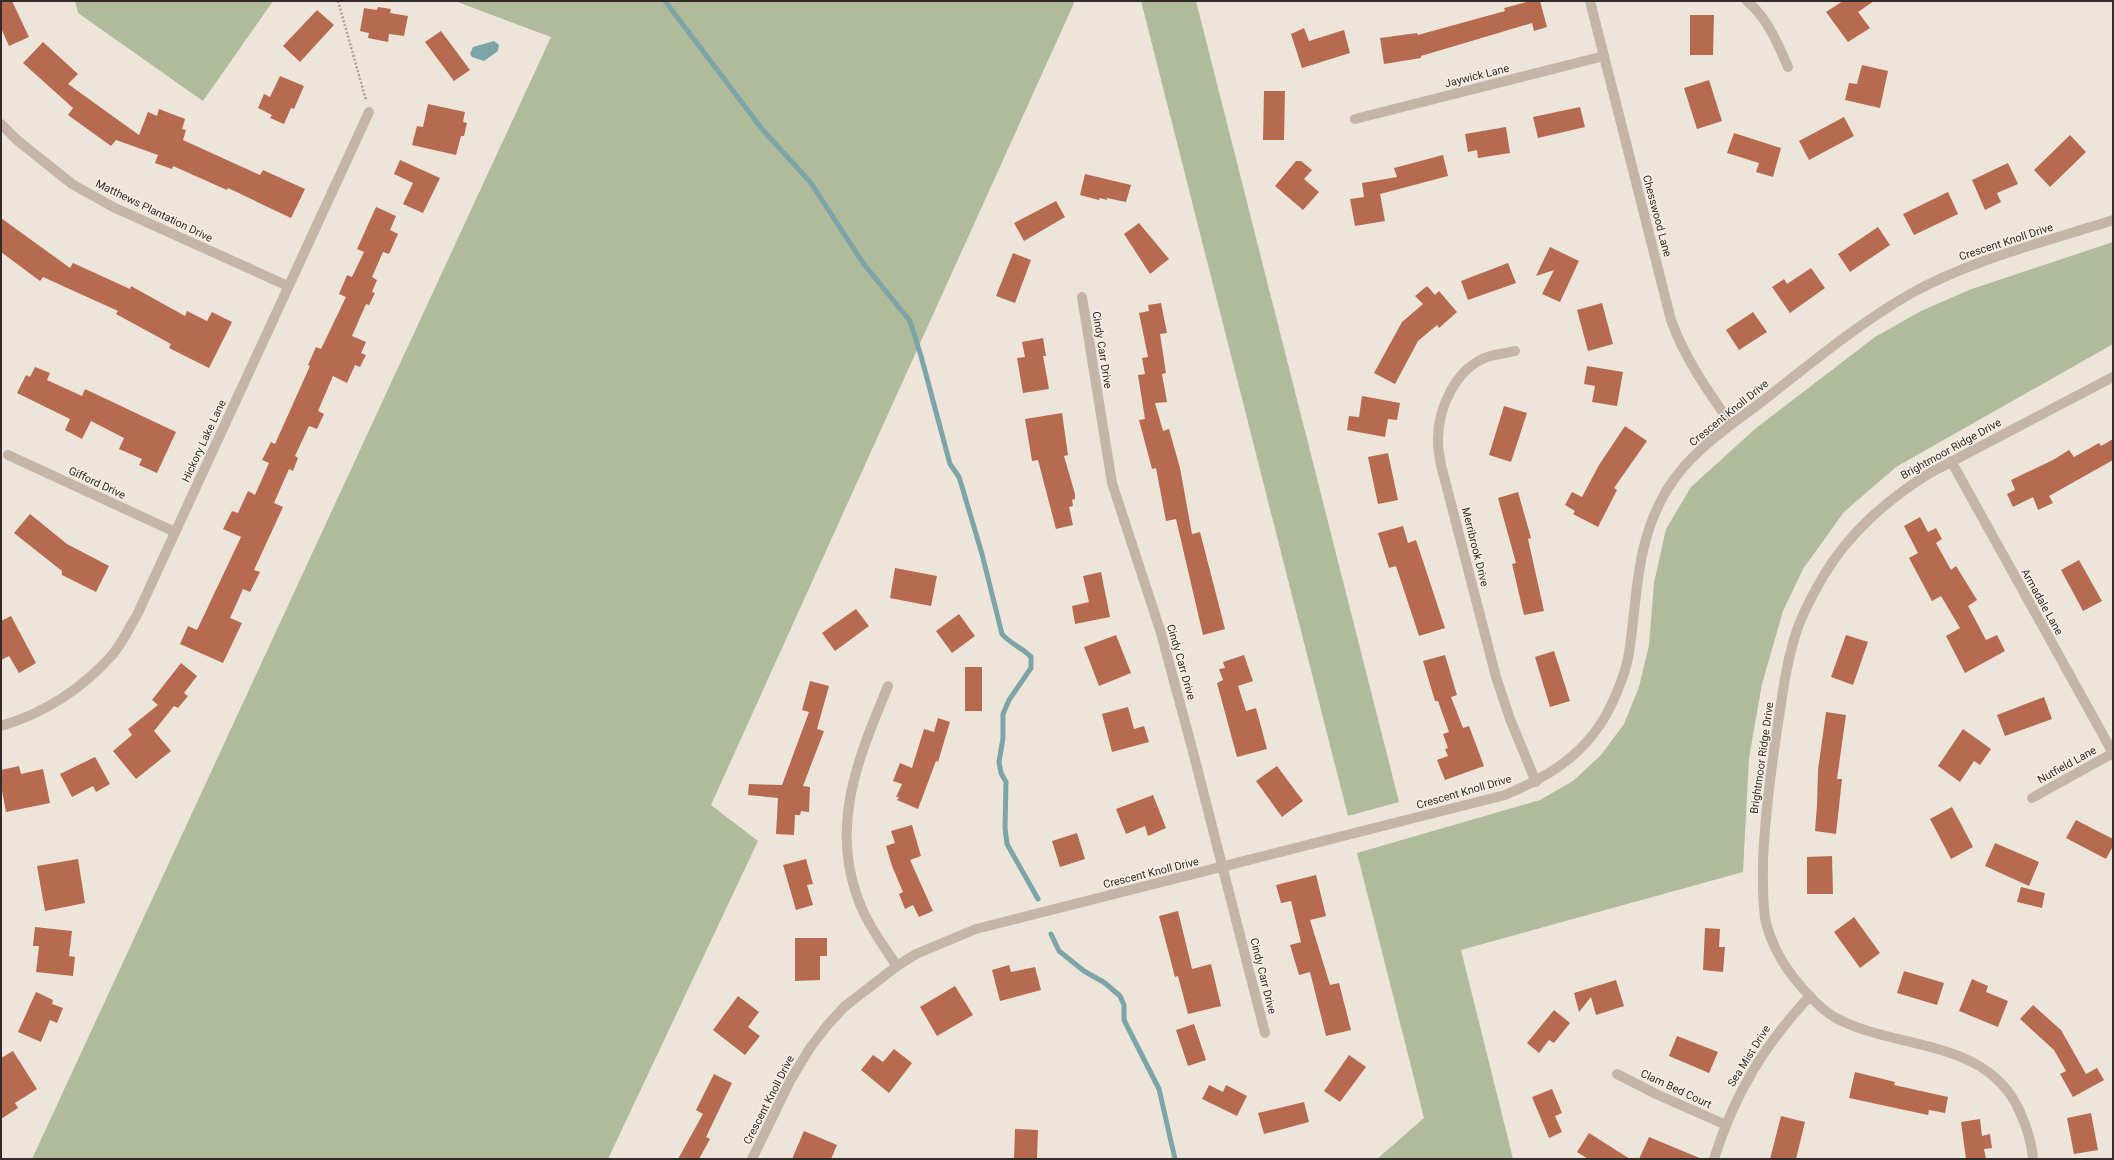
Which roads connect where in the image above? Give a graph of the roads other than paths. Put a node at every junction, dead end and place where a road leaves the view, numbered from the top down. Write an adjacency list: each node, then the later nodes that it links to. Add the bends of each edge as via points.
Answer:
1 (1590, 1): 3 (street, Chesswood Lane)
2 (1747, 1): 4 (street, via 1761,14 1772,31)
3 (1604, 56): 6 (street, Jaywick Lane); 13 (street, Chesswood Lane, via 1676,334 1693,369)
4 (1788, 67)
5 (369, 112): 9 (street, Hickory Lake Lane)
6 (1355, 119)
7 (1, 124): 9 (street, Matthews Plantation Drive, via 50,168 113,207)
8 (2113, 220): 13 (street, Crescent Knoll Drive, via 1972,265 1910,294 1848,335)
9 (288, 286): 16 (street, Hickory Lake Lane)
10 (1082, 298): 22 (street, Cindy Carr Drive, via 1112,483 1161,633)
11 (1514, 351): 20 (street, Merribrook Drive, via 1489,356 1474,364 1462,375 1443,405 1438,443 1441,465 1496,677)
12 (2113, 377): 15 (street, Brightmoor Ridge Drive)
13 (1731, 424): 20 (street, Crescent Knoll Drive, via 1706,444 1680,472 1669,486 1650,526 1638,572 1629,655 1623,679 1604,720 1574,757)
14 (8, 456): 16 (street, Gifford Drive)
15 (1952, 461): 19 (street, Armadale Lane); 24 (street, Brightmoor Ridge Drive, via 1903,490 1870,517 1842,548 1810,599 1790,655 1770,777 1764,836 1763,907 1767,925 1782,960)
16 (175, 532): 18 (street, Hickory Lake Lane, via 137,615 114,653 64,697 25,718)
17 (888, 686): 23 (street, via 856,766 849,798 847,848 854,888 863,911 873,931)
18 (1, 726)
19 (2113, 753): 21 (street, Nutfield Lane)
20 (1536, 782): 22 (street, Crescent Knoll Drive, via 1505,795)
21 (2032, 798)
22 (1223, 868): 23 (street, Crescent Knoll Drive, via 976,929 937,944); 25 (street, Cindy Carr Drive)
23 (897, 966): 28 (street, Crescent Knoll Drive, via 844,1007 822,1032 790,1081)
24 (1810, 996): 27 (street, Sea Mist Drive, via 1768,1045 1741,1090); 30 (street, Brightmoor Ridge Drive, via 1827,1012 1866,1030 1962,1056 1977,1063 1992,1075 2016,1102 2029,1134)
25 (1265, 1033)
26 (1617, 1074): 27 (street, Clam Bed Court)
27 (1726, 1124): 29 (street, Sea Mist Drive)
28 (752, 1159)
29 (1714, 1159)
30 (2033, 1159)

